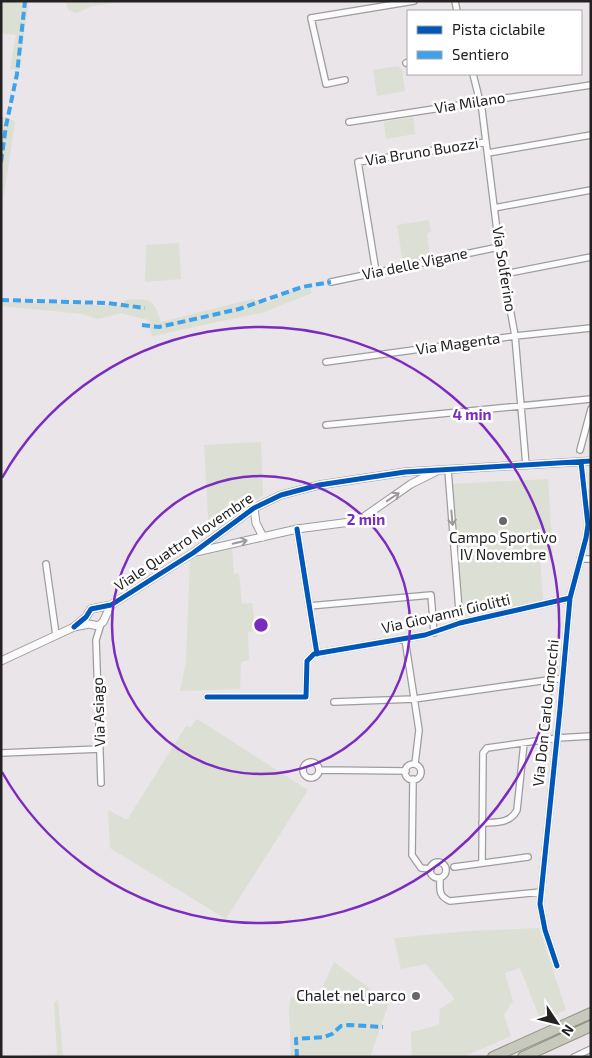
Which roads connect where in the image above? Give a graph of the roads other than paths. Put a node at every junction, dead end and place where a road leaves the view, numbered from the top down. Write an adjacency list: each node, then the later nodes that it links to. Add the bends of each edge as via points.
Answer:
1 (414, 1): 3 (street, via 311,18 326,84)
2 (473, 75): 5 (street, Via Solferino)
3 (345, 80)
4 (591, 85): 5 (street, Via Milano)
5 (480, 101): 6 (street, Via Milano); 8 (street, Via Solferino)
6 (349, 122)
7 (591, 135): 9 (street)
8 (486, 142): 9 (street, Via Solferino); 14 (street, Via Bruno Buozzi, via 358,162)
9 (488, 153): 11 (street, Via Solferino)
10 (591, 190): 11 (street)
11 (494, 208): 12 (street, Via Solferino)
12 (499, 247): 14 (street, Via delle Vigane); 15 (street, Via Solferino)
13 (591, 257): 15 (street)
14 (376, 272): 16 (street, Via delle Vigane)
15 (504, 274): 18 (street, Via Solferino)
16 (331, 282)
17 (591, 328): 18 (street, Via Magenta)
18 (515, 336): 19 (street, Via Magenta); 21 (street, Via Solferino)
19 (326, 362)
20 (591, 399): 21 (street)
21 (521, 405): 23 (street); 27 (street, Via Solferino)
22 (591, 409): 24 (street)
23 (326, 425)
24 (580, 450)
25 (581, 462): 26 (street, Viale Quattro Novembre); 27 (street, Viale Quattro Novembre); 36 (street, Via Don Carlo Gnocchi, via 588,525)
26 (591, 462)
27 (526, 465): 29 (street, Viale Quattro Novembre)
28 (440, 470): 29 (street, Viale Quattro Novembre); 30 (street, Viale Quattro Novembre); 31 (street, Viale Quattro Novembre)
29 (448, 470): 45 (street, one-way to 45)
30 (405, 472): 31 (street); 32 (street, Viale Quattro Novembre, via 281,494)
31 (411, 484): 33 (street, Viale Quattro Novembre, one-way to 31, via 358,521)
32 (254, 508): 34 (street, via 256,523); 35 (street, Viale Quattro Novembre)
33 (297, 529): 34 (street, Viale Quattro Novembre); 41 (street)
34 (263, 537): 35 (street, Viale Quattro Novembre, one-way to 34)
35 (193, 553): 40 (street, Viale Quattro Novembre)
36 (580, 559): 37 (street); 39 (street, Via Don Carlo Gnocchi)
37 (591, 559)
38 (46, 564): 47 (street)
39 (570, 598): 45 (street, Via Giovanni Giolitti); 52 (street, Via Don Carlo Gnocchi)
40 (111, 605): 42 (street, Viale Quattro Novembre); 43 (street, Viale Quattro Novembre)
41 (309, 606): 46 (street, via 431,595); 50 (street)
42 (97, 608): 43 (street, via 102,612); 44 (street, via 91,609)
43 (102, 621): 44 (street); 49 (street, Via Asiago)
44 (89, 622): 47 (street); 49 (street, Via Asiago)
45 (460, 623): 46 (street, Via Giovanni Giolitti)
46 (434, 633): 48 (street, Via Giovanni Giolitti)
47 (56, 636): 51 (street)
48 (405, 639): 50 (street, Via Giovanni Giolitti); 54 (street)
49 (96, 640): 59 (street, Via Asiago)
50 (317, 654): 53 (street, via 307,661 306,697)
51 (1, 661)
52 (562, 678): 54 (street); 57 (street, Via Don Carlo Gnocchi)
53 (207, 697)
54 (414, 699): 55 (street); 61 (street, via 419,730)
55 (334, 702)
56 (591, 736): 57 (street)
57 (557, 738): 58 (street); 72 (street, Via Don Carlo Gnocchi)
58 (524, 743): 66 (street, via 514,817 506,822); 66 (street, via 487,748 483,753)
59 (100, 749): 60 (street); 65 (street, Via Asiago)
60 (1, 753)
61 (415, 764): 63 (street); 64 (street, via 421,768 421,774)
62 (318, 770): 63 (street)
63 (406, 770): 64 (street, via 408,778)
64 (414, 779): 70 (street, via 412,855 421,868)
65 (101, 783)
66 (482, 823): 68 (street)
67 (528, 857): 68 (street)
68 (482, 863): 69 (street)
69 (454, 867)
70 (430, 868): 71 (street, via 433,876); 71 (street, via 436,863 443,864 446,870)
71 (440, 878): 72 (street, via 441,894 450,900)
72 (541, 892): 73 (street, Via Don Carlo Gnocchi, via 545,930)
73 (557, 966)
74 (591, 1013): 77 (highway)
75 (591, 1026): 78 (highway)
76 (591, 1049): 79 (street)
77 (493, 1057)
78 (523, 1057)
79 (574, 1057)

